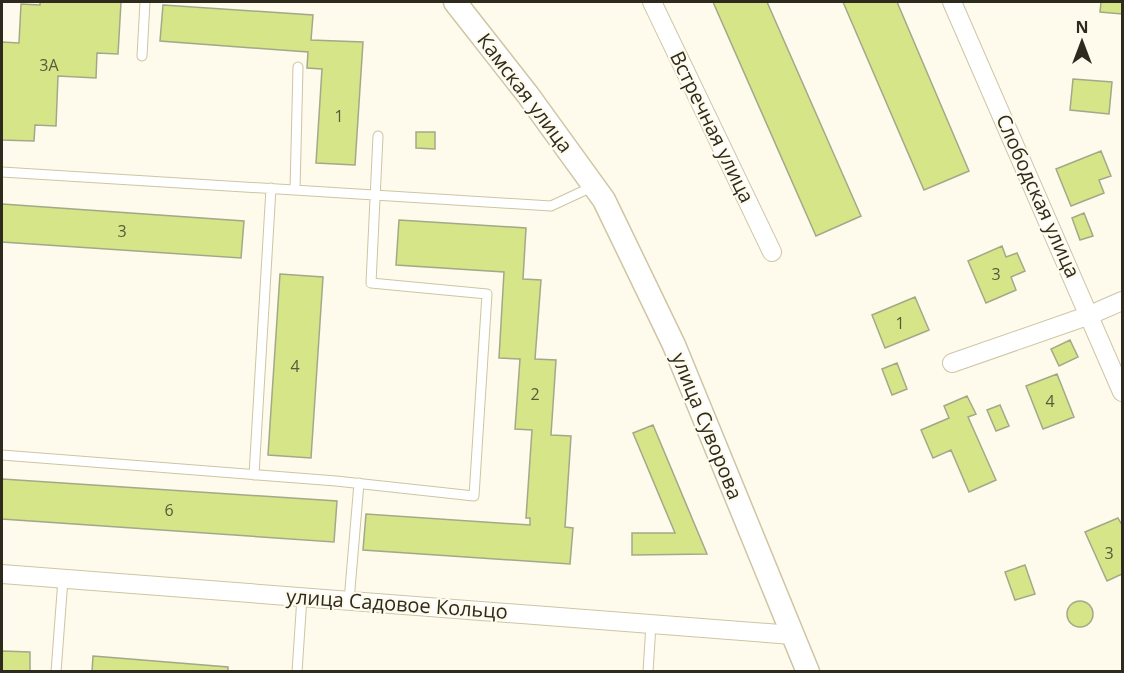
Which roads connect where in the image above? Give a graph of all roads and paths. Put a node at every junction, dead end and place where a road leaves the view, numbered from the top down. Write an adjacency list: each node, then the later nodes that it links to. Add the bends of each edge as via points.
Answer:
1 (145, 2): 5 (lane)
2 (652, 2): 13 (street, Встречная улица)
3 (952, 2): 15 (street, Слободская улица)
4 (458, 3): 9 (street, Камская улица)
5 (142, 57)
6 (298, 67): 11 (lane)
7 (378, 136): 12 (lane)
8 (2, 172): 10 (lane)
9 (594, 186): 12 (lane, via 551,206); 26 (street, улица Суворова, via 674,345)
10 (271, 189): 11 (lane); 19 (lane)
11 (295, 190): 12 (lane)
12 (375, 195): 20 (lane, via 371,283 487,294 474,496)
13 (772, 252)
14 (1122, 301): 15 (street)
15 (1090, 315): 16 (street); 17 (street, Слободская улица)
16 (952, 363)
17 (1122, 392)
18 (2, 455): 19 (lane)
19 (254, 475): 20 (lane)
20 (359, 483): 24 (lane)
21 (2, 574): 22 (street, улица Садовое Кольцо)
22 (63, 579): 23 (street, улица Садовое Кольцо); 27 (lane)
23 (302, 597): 24 (street, улица Садовое Кольцо); 28 (lane)
24 (349, 601): 25 (street, улица Садовое Кольцо)
25 (651, 624): 26 (street, улица Садовое Кольцо); 29 (lane)
26 (793, 635): 30 (street, улица Суворова)
27 (56, 672)
28 (297, 672)
29 (648, 672)
30 (808, 672)

